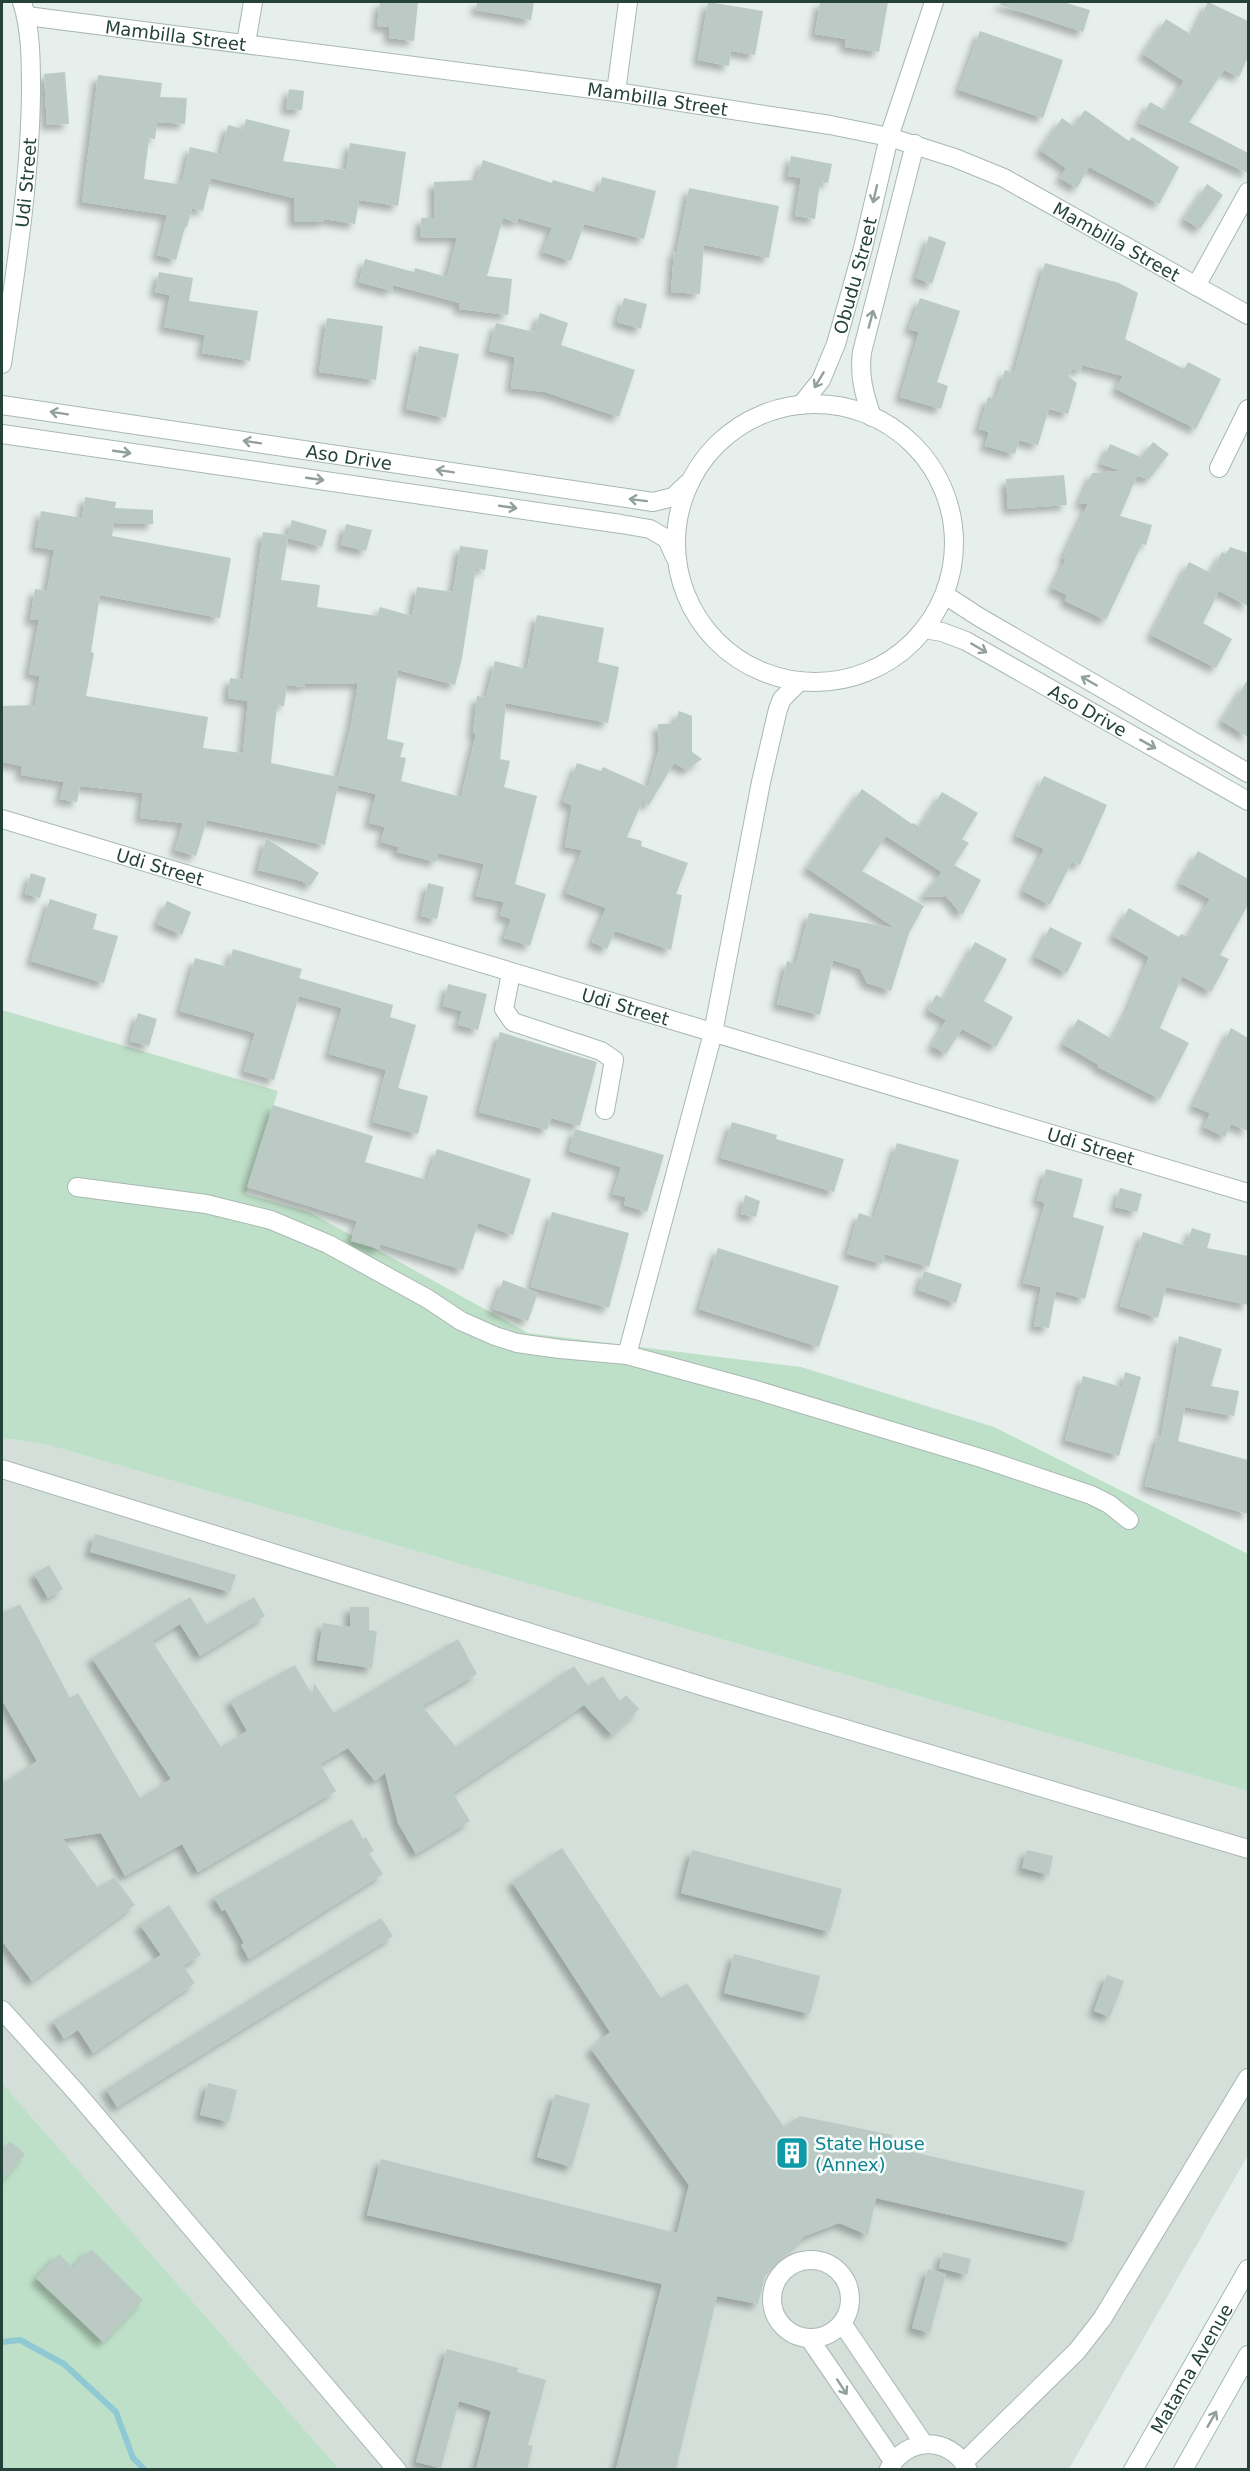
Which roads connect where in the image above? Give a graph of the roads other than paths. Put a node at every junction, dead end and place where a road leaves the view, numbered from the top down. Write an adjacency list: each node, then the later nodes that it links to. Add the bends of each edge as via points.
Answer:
1 (252, 2): 5 (street)
2 (628, 2): 6 (street)
3 (934, 2): 7 (street, Obudu Street)
4 (24, 9): 5 (street, Mambilla Street); 12 (street, Udi Street, via 31,74 30,126 19,251)
5 (246, 43): 6 (street, Mambilla Street)
6 (616, 92): 7 (street, Mambilla Street)
7 (889, 137): 8 (street, Mambilla Street); 14 (street, Obudu Street, one-way to 14, via 836,344 820,380)
8 (915, 144): 10 (street, Mambilla Street, via 1004,178); 16 (street, Obudu Street, one-way to 8, via 862,387 862,352)
9 (1248, 192): 10 (street)
10 (1196, 286): 11 (street, Mambilla Street)
11 (1248, 315)
12 (2, 364)
13 (2, 405): 19 (street, Aso Drive, one-way to 13, via 673,497 653,502)
14 (801, 405): 16 (street, via 830,405); 19 (street, via 774,410 748,421 724,438)
15 (1248, 409): 18 (street)
16 (872, 417): 21 (street, via 907,439 941,484 954,539)
17 (2, 434): 20 (street, Aso Drive, one-way to 20, via 650,529 667,539)
18 (1219, 468)
19 (689, 482): 20 (street, via 680,506)
20 (676, 559): 23 (street, via 694,612 711,635 732,655 756,669)
21 (945, 594): 22 (street); 24 (street, Aso Drive, one-way to 21)
22 (924, 629): 23 (street, via 892,659 867,672 840,680); 25 (street, Aso Drive, one-way to 25, via 966,641)
23 (800, 681): 28 (street, via 782,699 778,709)
24 (1248, 773)
25 (1248, 801)
26 (2, 819): 27 (street, Udi Street)
27 (511, 973): 28 (street, Udi Street); 29 (street, via 504,1009 513,1022 601,1051 614,1060)
28 (713, 1033): 31 (street, Udi Street); 32 (street)
29 (605, 1110)
30 (77, 1187): 32 (street, via 206,1204 271,1220 328,1244 461,1321 495,1336 560,1350)
31 (1248, 1193)
32 (627, 1355): 34 (street, via 984,1459 1091,1495)
33 (2, 1469): 35 (street)
34 (1129, 1520)
35 (1248, 1850)
36 (2, 2010): 45 (street)
37 (1248, 2078): 44 (street, via 1102,2319 1077,2351)
38 (1248, 2269): 46 (street, Matama Avenue)
39 (843, 2323): 40 (street, via 822,2337); 40 (street, via 851,2298 842,2274 821,2260 795,2263 776,2280 772,2306 785,2328); 42 (street)
40 (809, 2338): 43 (street, one-way to 43)
41 (1248, 2355): 47 (street, one-way to 41)
42 (924, 2444): 43 (street, via 902,2452); 44 (street, via 952,2451)
43 (891, 2465)
44 (966, 2465)
45 (398, 2469)
46 (1133, 2469)
47 (1183, 2469)

